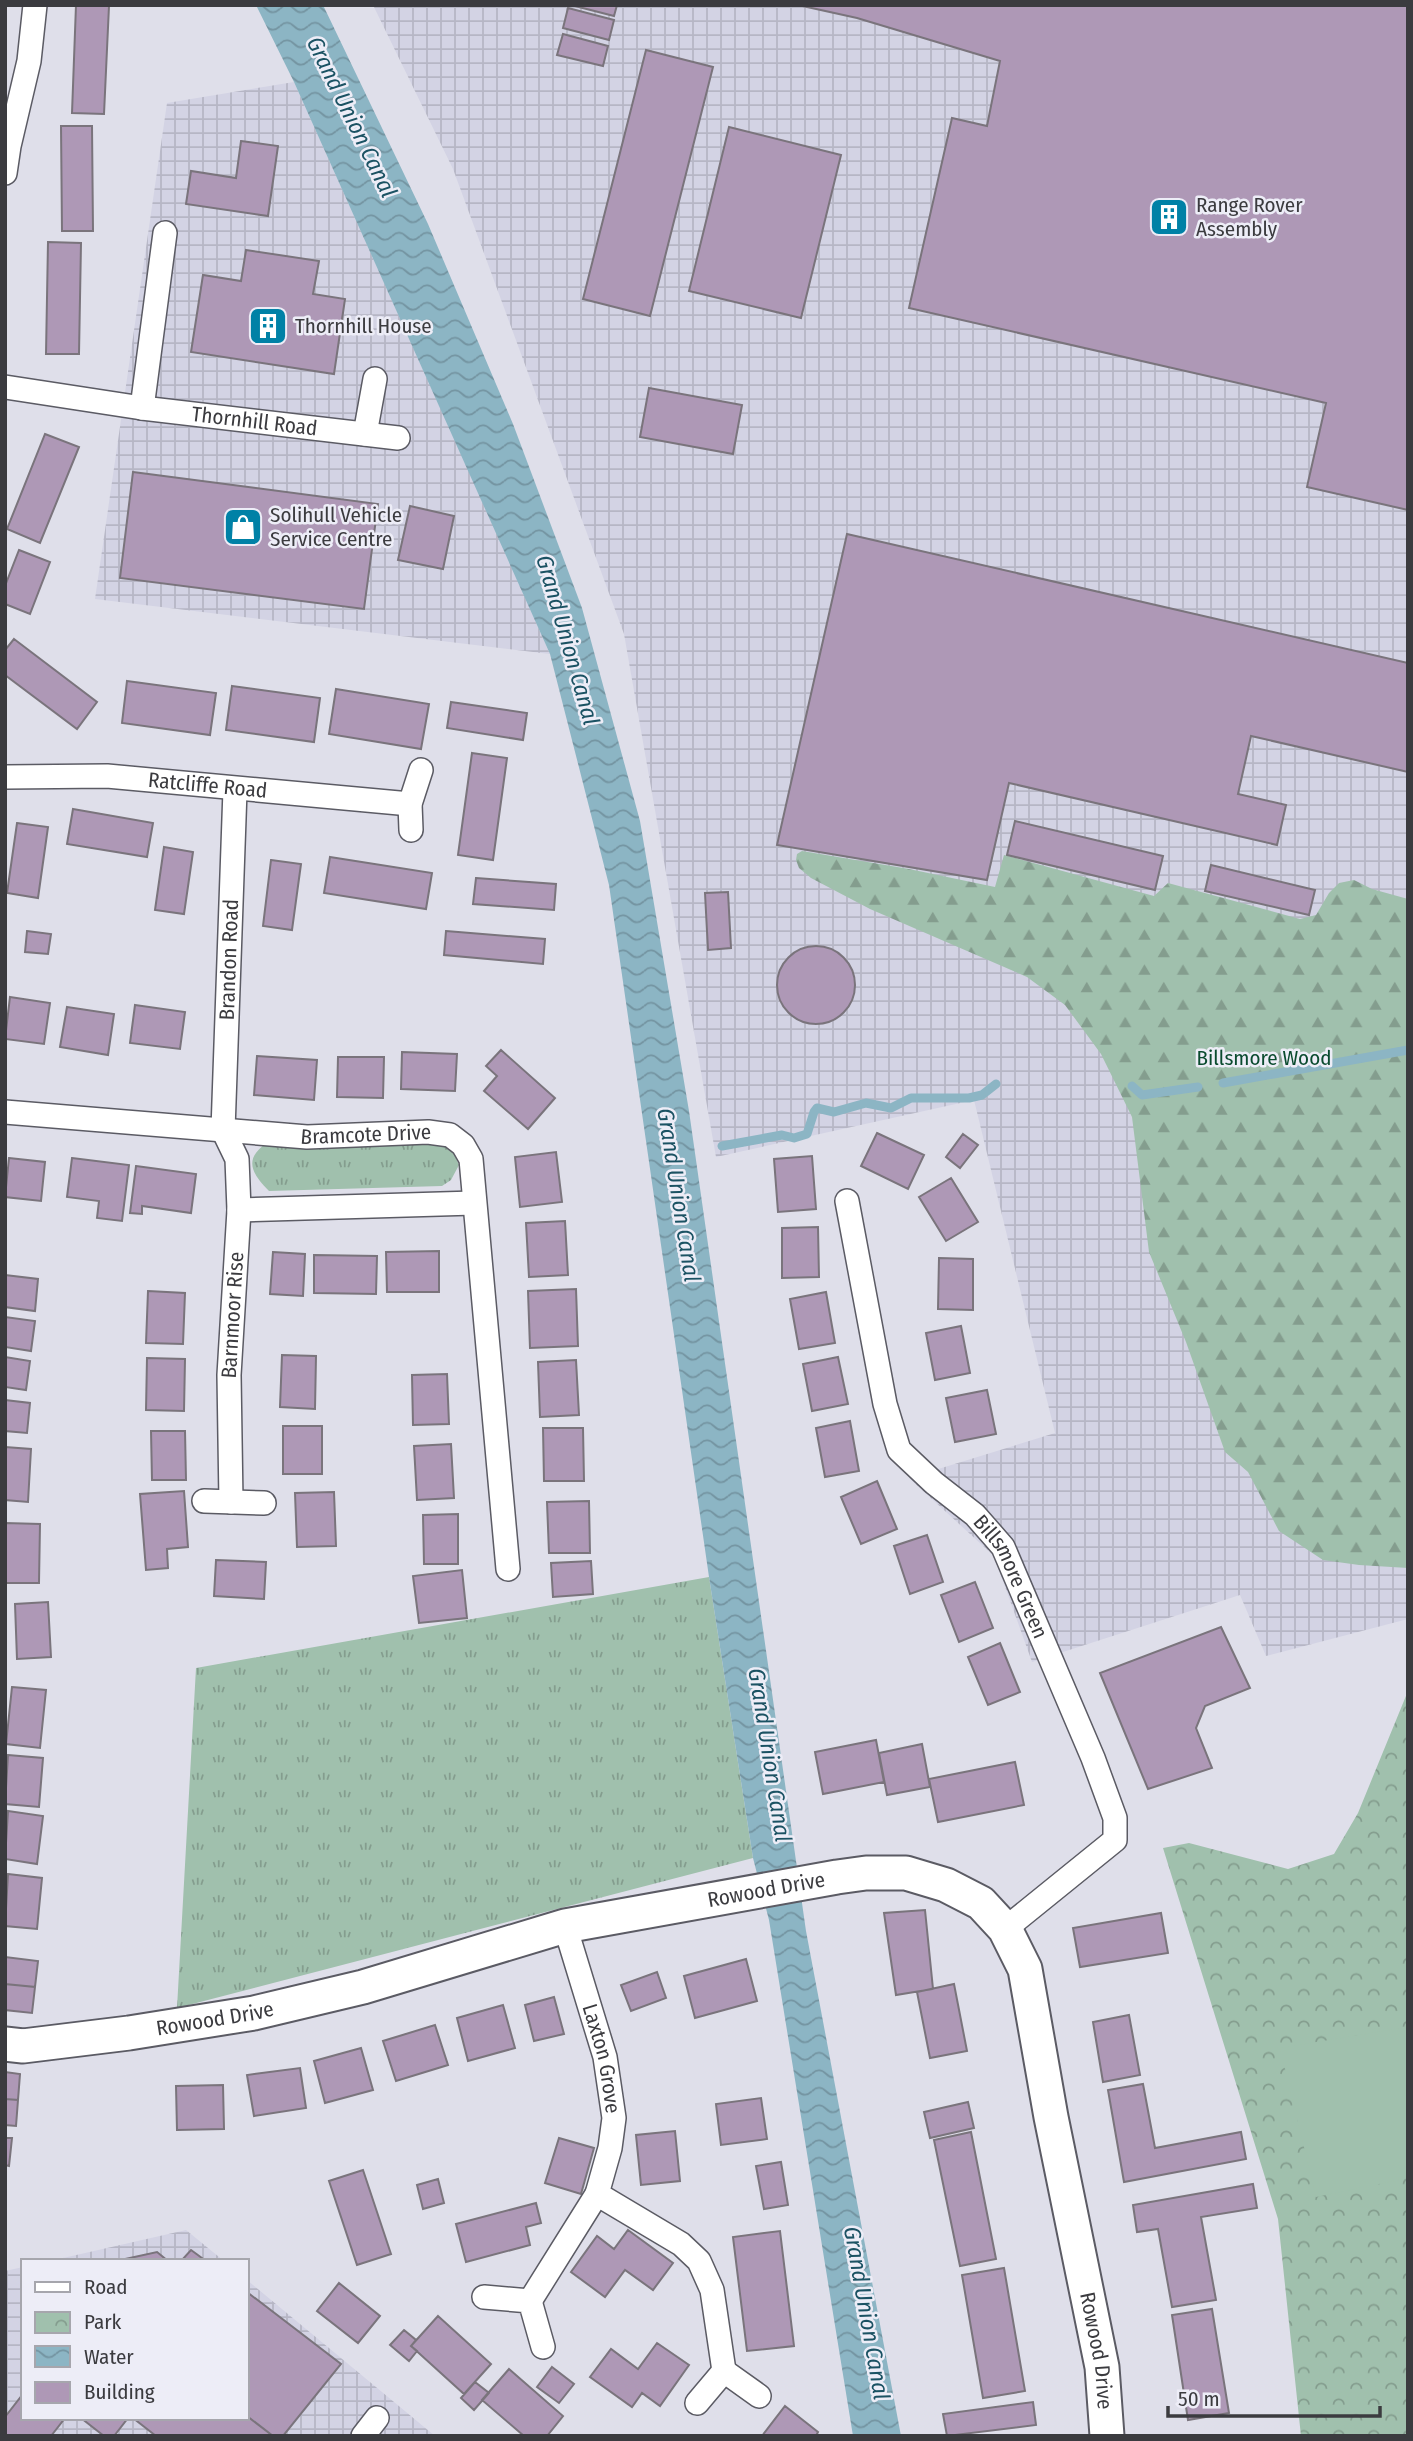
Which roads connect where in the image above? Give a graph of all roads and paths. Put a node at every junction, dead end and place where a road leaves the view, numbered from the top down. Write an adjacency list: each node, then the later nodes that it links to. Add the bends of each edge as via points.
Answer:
1 (34, 5): 2 (street, via 29,61)
2 (5, 173)
3 (165, 233): 6 (street)
4 (375, 379): 7 (street)
5 (5, 387): 6 (street, Thornhill Road)
6 (142, 408): 7 (street, Thornhill Road)
7 (365, 434): 8 (street, Thornhill Road)
8 (398, 438)
9 (421, 770): 12 (street)
10 (5, 777): 11 (street, Ratcliffe Road, via 107,776)
11 (235, 790): 12 (street, Ratcliffe Road); 15 (street, Brandon Road)
12 (410, 804): 13 (street)
13 (411, 830)
14 (5, 1112): 15 (street, Bramcote Drive)
15 (223, 1130): 17 (street, Bramcote Drive, via 307,1137 450,1135 471,1159); 18 (street, Barnmoor Rise, via 237,1159)
16 (847, 1201): 24 (street, Billsmore Green, via 885,1404 899,1450 975,1516 1003,1547 1115,1818 1115,1840)
17 (474, 1203): 18 (street); 22 (street, Bramcote Drive)
18 (239, 1210): 20 (street, Barnmoor Rise, via 229,1375)
19 (204, 1501): 20 (street)
20 (231, 1502): 21 (street)
21 (264, 1503)
22 (508, 1569)
23 (565, 1926): 24 (street, Rowood Drive, via 866,1873 906,1873 946,1885 981,1903); 25 (street, Rowood Drive, via 363,1987 254,2013 129,2034); 26 (street, Laxton Grove, via 605,2057 614,2118)
24 (1005, 1929): 35 (street, Rowood Drive, via 1025,1969 1102,2367)
25 (5, 2044)
26 (597, 2194): 28 (street, Laxton Grove); 30 (street, via 681,2244 699,2261 712,2290)
27 (484, 2297): 28 (street)
28 (530, 2301): 29 (street)
29 (543, 2347)
30 (724, 2371): 31 (street); 32 (street)
31 (760, 2396)
32 (696, 2403)
33 (377, 2418): 34 (street)
34 (363, 2436)
35 (1107, 2436)

